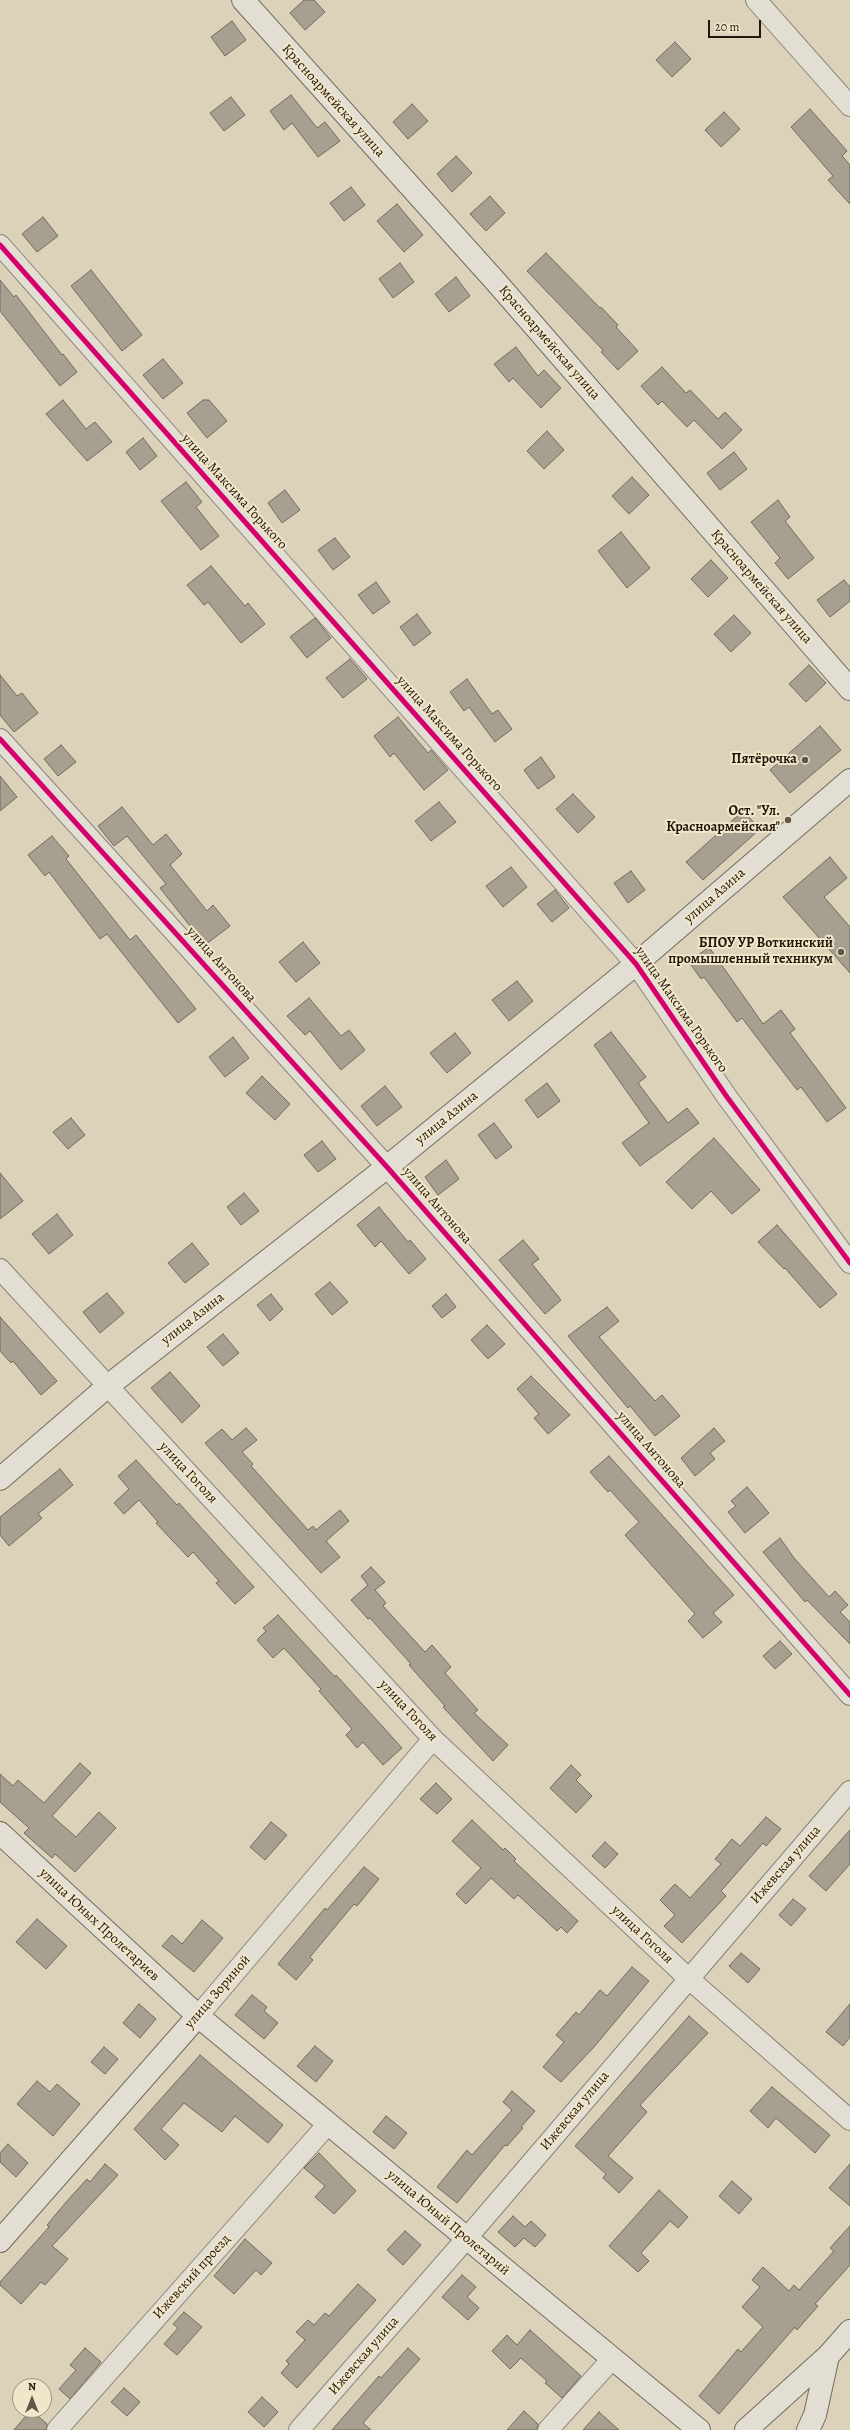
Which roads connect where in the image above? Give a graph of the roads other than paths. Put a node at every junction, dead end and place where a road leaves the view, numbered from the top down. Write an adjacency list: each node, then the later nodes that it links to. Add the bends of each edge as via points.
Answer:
1 (243, 0): 5 (main road, Красноармейская улица, via 503,289)
2 (756, 0): 3 (street)
3 (850, 106)
4 (0, 245): 8 (street, улица Максима Горького)
5 (850, 689)
6 (0, 739): 9 (street, улица Антонова)
7 (850, 780): 8 (main road, улица Азина)
8 (636, 964): 9 (main road, улица Азина); 10 (street, улица Максима Горького, via 728,1097)
9 (387, 1167): 12 (main road, улица Азина); 14 (street, улица Антонова)
10 (850, 1263)
11 (0, 1269): 12 (street, улица Гоголя)
12 (108, 1386): 13 (main road, улица Азина); 15 (street, улица Гоголя)
13 (0, 1479)
14 (850, 1695)
15 (433, 1739): 18 (street, улица Гоголя); 19 (street, улица Зориной)
16 (850, 1791): 18 (street, Ижевская улица)
17 (0, 1833): 19 (main road, улица Юных Пролетариев)
18 (688, 1978): 20 (street, улица Гоголя); 22 (street, Ижевская улица)
19 (198, 2016): 21 (main road, улица Юный Пролетарий); 23 (main road, улица Зориной)
20 (850, 2120)
21 (328, 2124): 22 (main road, улица Юный Пролетарий); 27 (street, Ижевский проезд)
22 (466, 2239): 26 (main road, улица Юный Пролетарий); 28 (street, Ижевская улица)
23 (0, 2242)
24 (850, 2331): 25 (main road)
25 (828, 2356): 31 (main road); 32 (main road, via 815,2415)
26 (612, 2359): 29 (street); 30 (main road, улица Юный Пролетарий)
27 (57, 2430)
28 (299, 2430)
29 (548, 2430)
30 (699, 2430)
31 (746, 2430)
32 (808, 2430)

